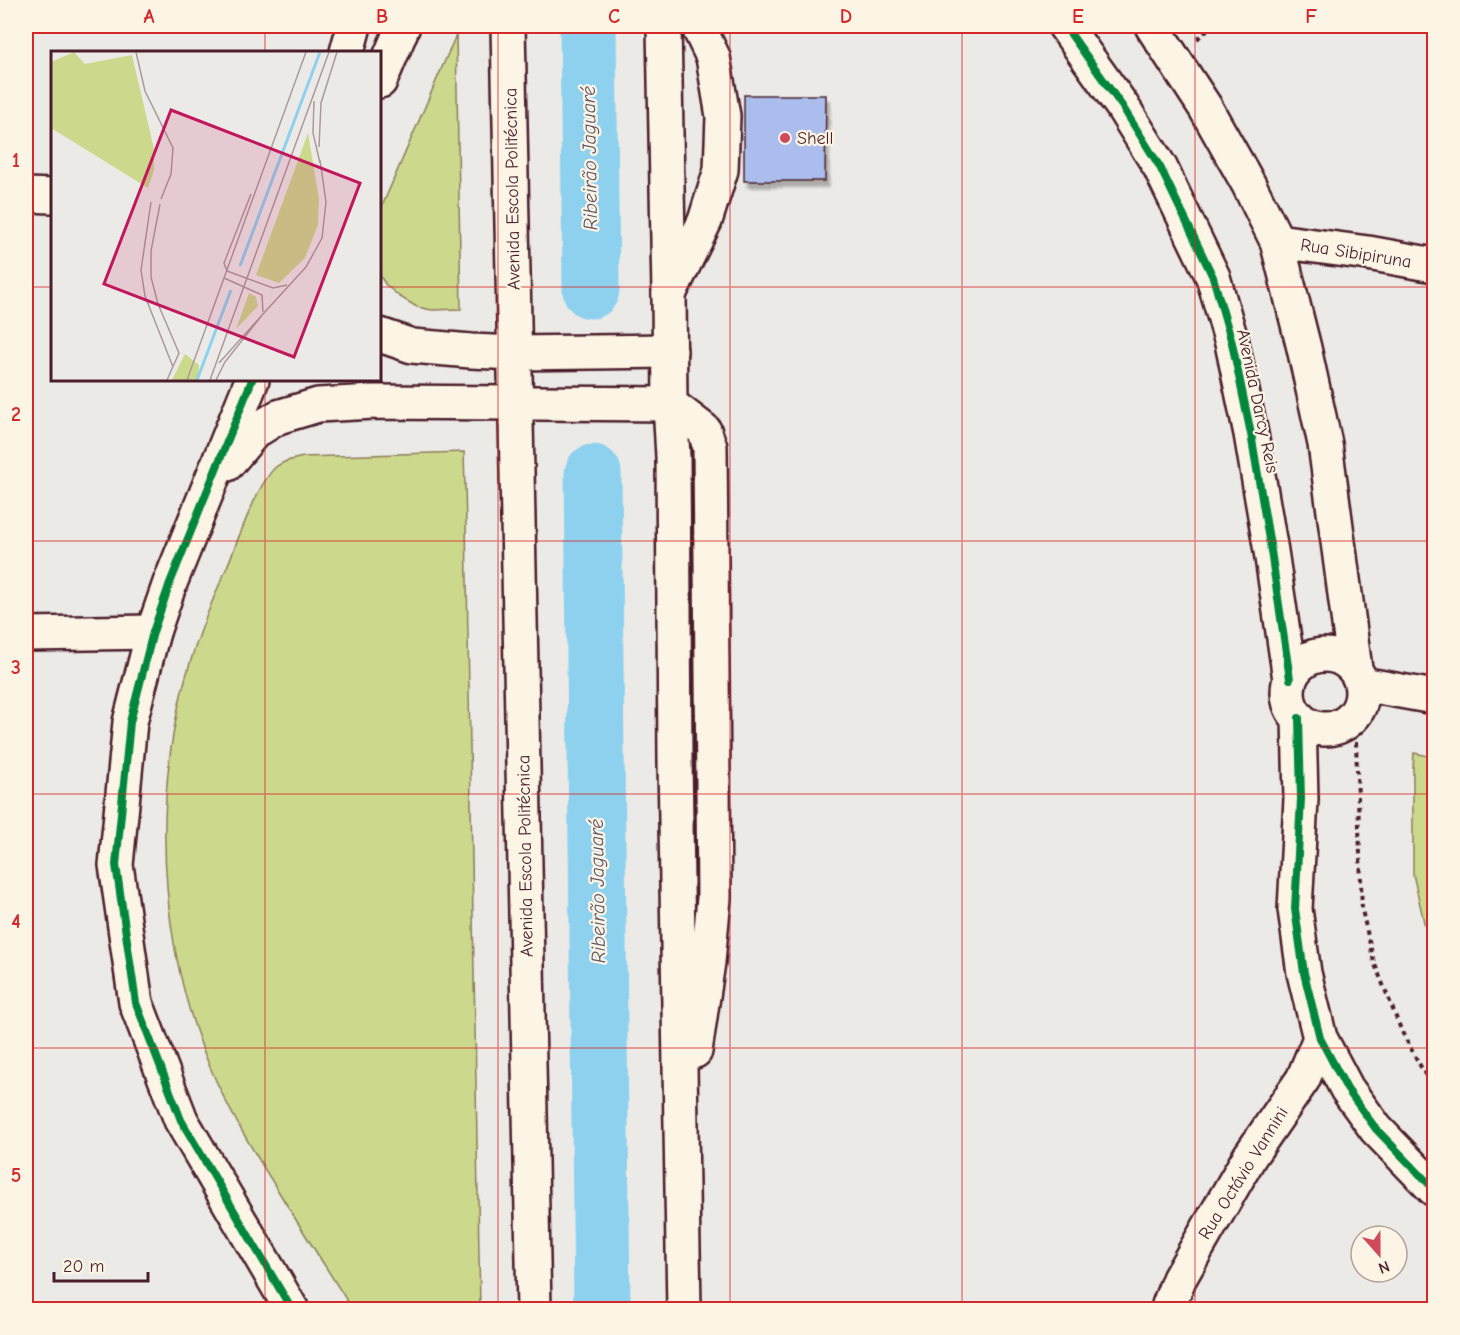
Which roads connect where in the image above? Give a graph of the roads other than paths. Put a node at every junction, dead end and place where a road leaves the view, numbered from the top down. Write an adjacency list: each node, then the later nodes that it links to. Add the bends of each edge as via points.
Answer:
1 (354, 26): 8 (main road)
2 (403, 26): 9 (main road)
3 (508, 26): 17 (main road, Avenida Escola Politécnica)
4 (664, 26): 14 (main road)
5 (698, 26): 14 (main road, via 713,57 723,116 721,171 705,221)
6 (1065, 26): 24 (main road, Avenida Darcy Reis, via 1160,166 1213,277 1251,434)
7 (1152, 26): 12 (main road, via 1205,107)
8 (347, 51)
9 (381, 79)
10 (26, 195): 11 (main road)
11 (51, 196)
12 (1277, 241): 13 (main road, Rua Sibipiruna); 25 (main road, via 1325,444)
13 (1434, 265)
14 (669, 294): 16 (main road)
15 (381, 335): 17 (main road, via 412,346)
16 (670, 351): 17 (main road); 20 (main road)
17 (515, 353): 19 (main road, Avenida Escola Politécnica)
18 (252, 381): 21 (main road)
19 (516, 403): 20 (main road); 21 (main road, via 318,405 279,417 254,432); 31 (main road, Avenida Escola Politécnica)
20 (670, 404): 32 (main road, via 704,430 710,447 714,898 680,1144)
21 (210, 483): 22 (main road)
22 (153, 632): 23 (main road); 30 (main road, via 130,722 116,865 136,1003 181,1120)
23 (26, 634)
24 (1290, 679): 25 (main road, via 1310,658 1330,655 1348,662); 27 (main road, via 1289,700)
25 (1357, 689): 26 (main road); 27 (main road, via 1347,722 1338,727 1317,728)
26 (1434, 697)
27 (1299, 718): 28 (main road, via 1301,799 1294,909)
28 (1320, 1038): 29 (main road, via 1347,1089 1376,1129); 33 (main road, Rua Octávio Vannini, via 1304,1079 1250,1156 1179,1279)
29 (1434, 1189)
30 (292, 1310)
31 (534, 1310)
32 (684, 1310)
33 (1169, 1310)

